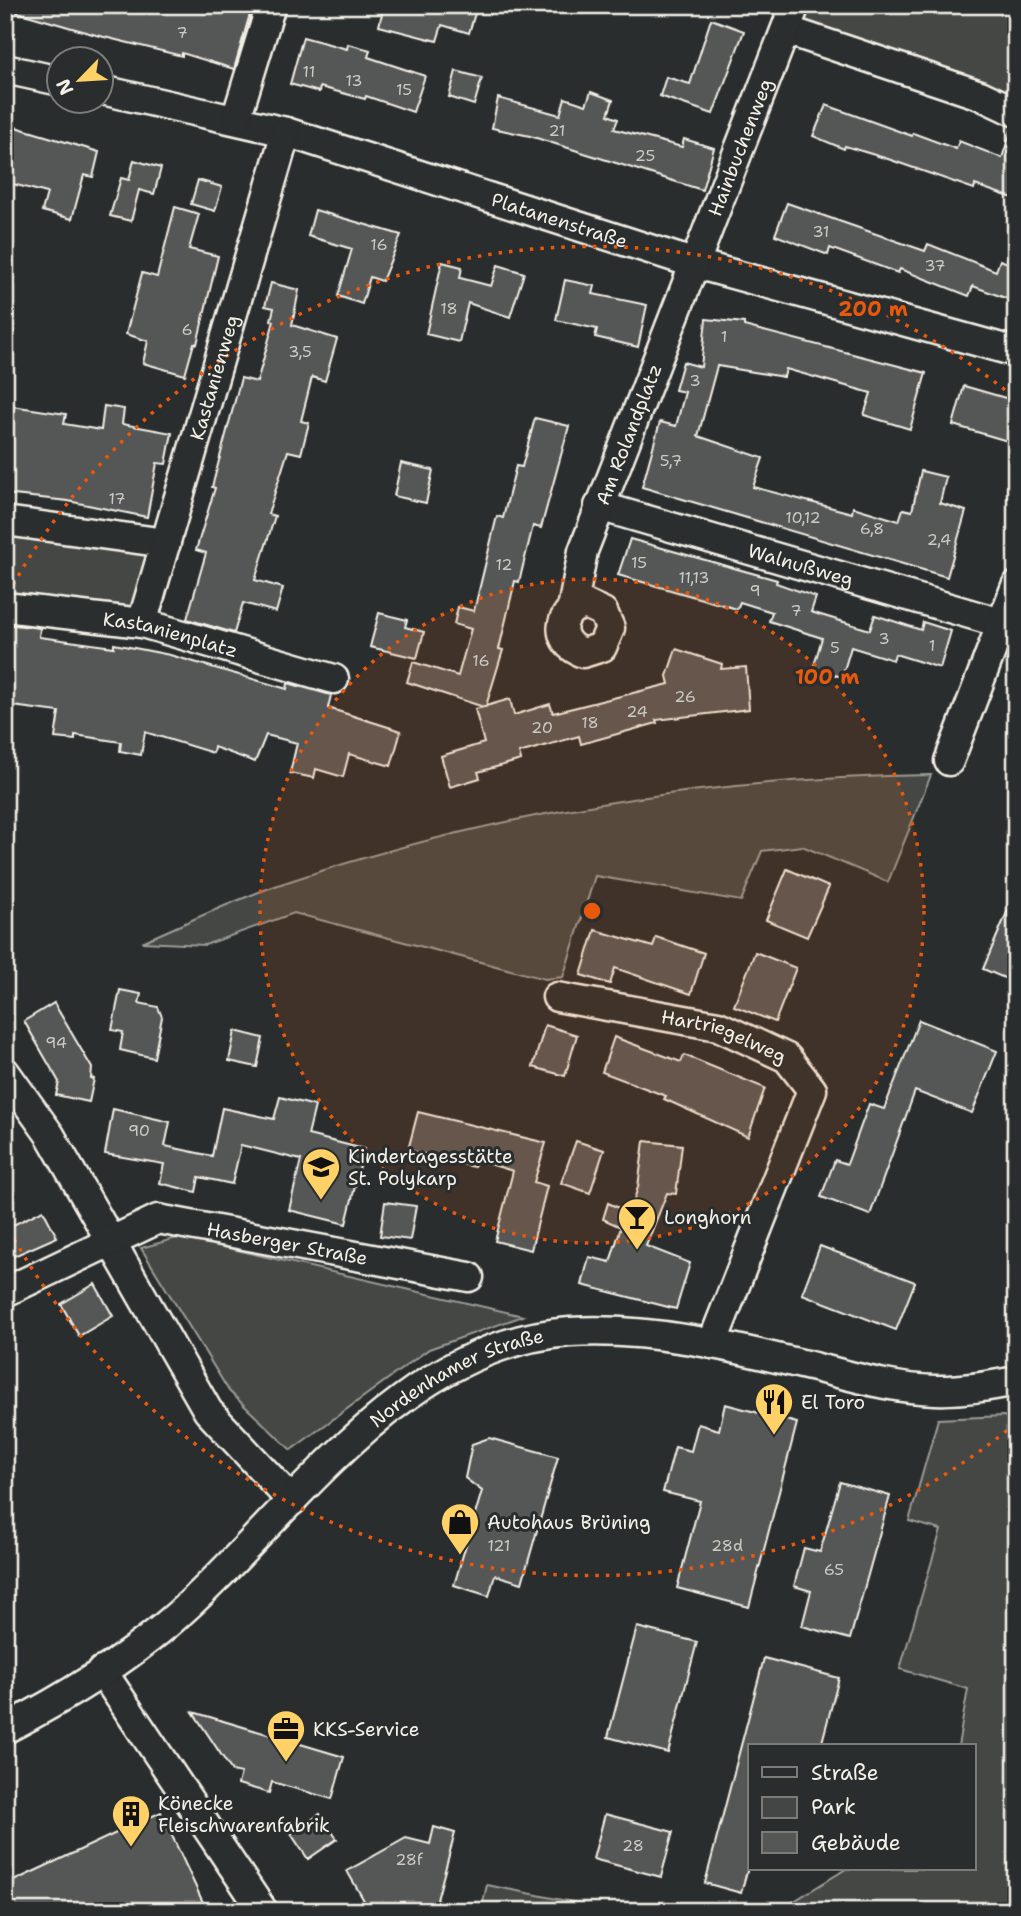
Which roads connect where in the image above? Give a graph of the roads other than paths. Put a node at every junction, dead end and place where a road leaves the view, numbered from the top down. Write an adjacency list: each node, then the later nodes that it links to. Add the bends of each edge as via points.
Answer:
1 (271, 5): 7 (street)
2 (791, 18): 6 (street, Hainbuchenweg); 9 (street, Hainbuchenweg)
3 (5, 69): 4 (street)
4 (46, 78)
5 (116, 93): 7 (street, Platanenstraße)
6 (1016, 112)
7 (236, 118): 8 (street, Platanenstraße)
8 (286, 132): 9 (street, Platanenstraße); 13 (street, Kastanienweg)
9 (696, 264): 10 (street, Platanenstraße); 11 (street, Am Rolandplatz)
10 (1016, 352)
11 (598, 506): 16 (street, Am Rolandplatz, via 583,551); 17 (street, Walnußweg)
12 (5, 521): 13 (street)
13 (166, 544): 18 (street, Kastanienweg)
14 (1016, 586): 17 (street)
15 (5, 607): 18 (street, Kastanienplatz)
16 (572, 609)
17 (1001, 622): 20 (street)
18 (142, 623): 19 (street, Kastanienplatz)
19 (334, 679)
20 (949, 761)
21 (557, 997): 26 (street, Hartriegelweg, via 718,1026 787,1058 812,1090)
22 (5, 1072): 23 (street, via 50,1135)
23 (110, 1242): 24 (street, Hasberger Straße, via 158,1219); 25 (street, Hasberger Straße); 28 (street, via 208,1411)
24 (469, 1278)
25 (5, 1292)
26 (712, 1344): 27 (street, Nordenhamer Straße, via 872,1382 935,1390); 28 (street, Nordenhamer Straße, via 650,1334 569,1332 507,1345 446,1370 389,1409)
27 (1016, 1381)
28 (292, 1501): 29 (street, Nordenhamer Straße, via 166,1625)
29 (102, 1671): 30 (street, Nordenhamer Straße); 31 (street)
30 (5, 1729)
31 (263, 1911)

